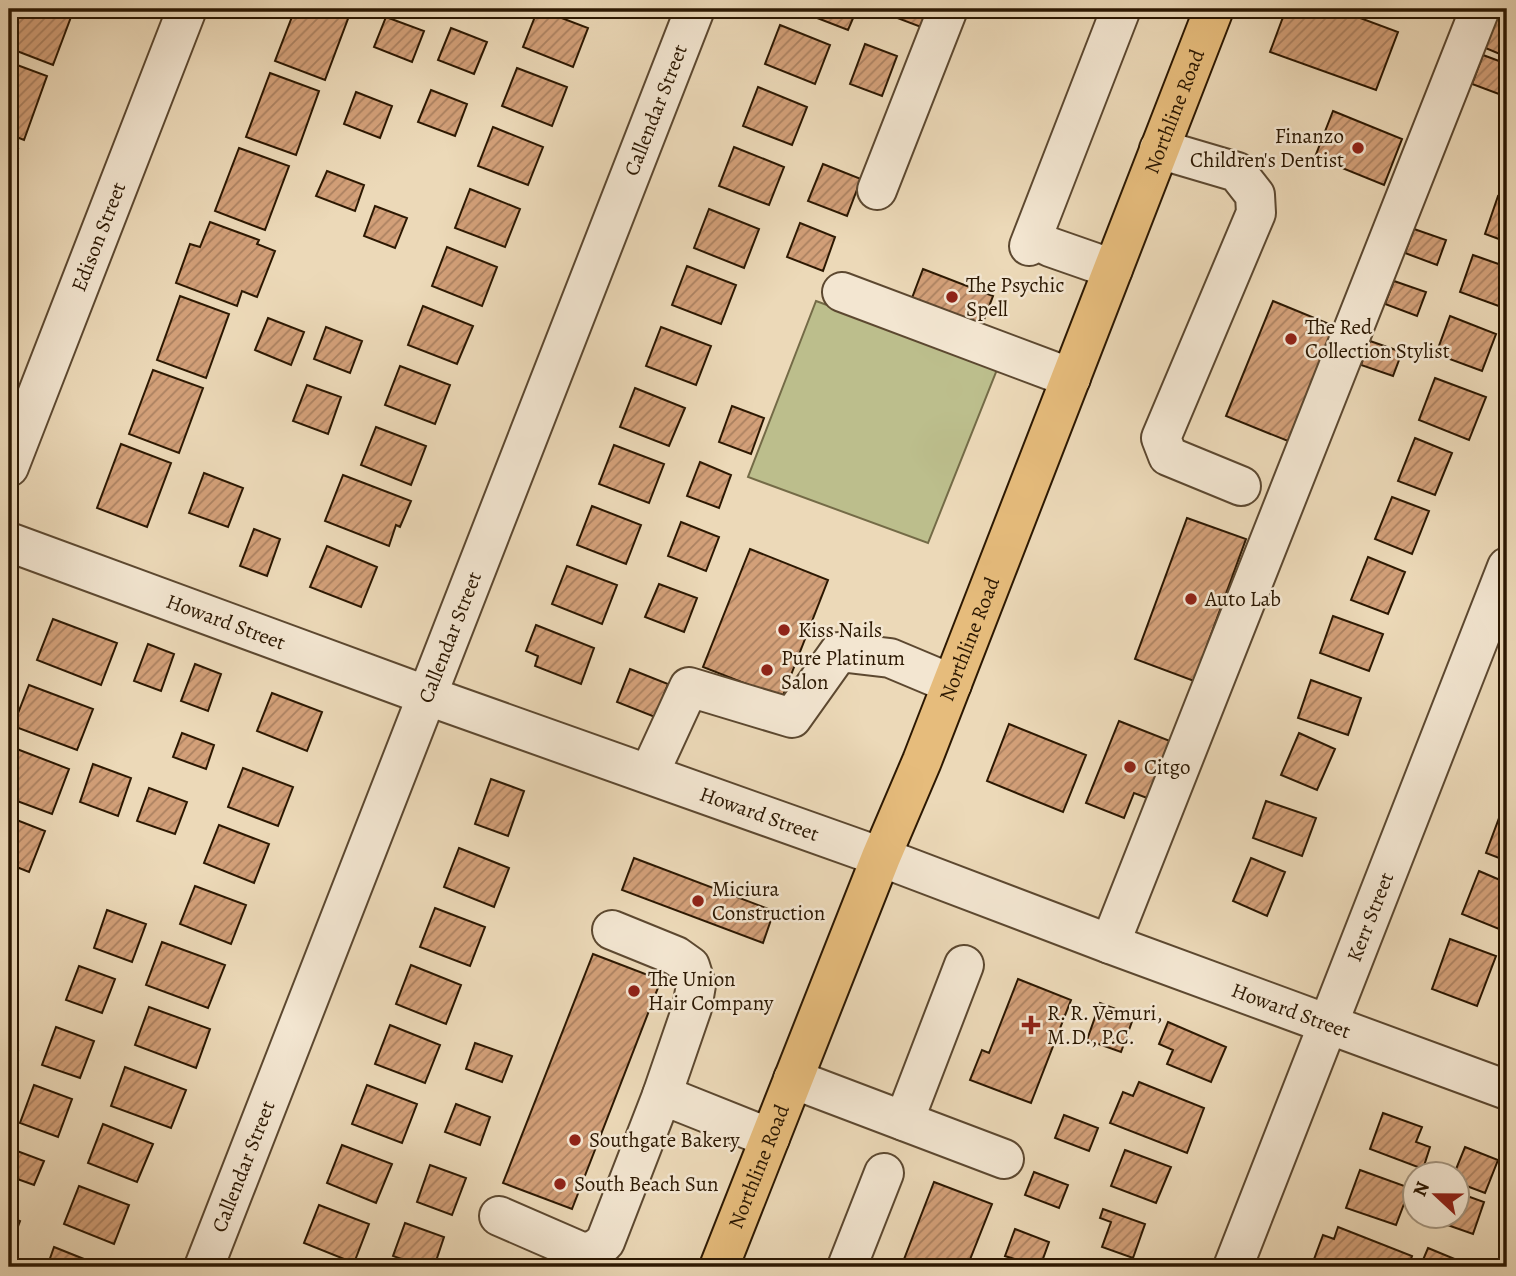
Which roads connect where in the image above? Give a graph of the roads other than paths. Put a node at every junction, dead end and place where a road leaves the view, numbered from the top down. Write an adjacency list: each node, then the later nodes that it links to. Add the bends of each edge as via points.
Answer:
1 (187, 9): 12 (street, Edison Street)
2 (695, 9): 17 (street, Callendar Street)
3 (948, 9): 8 (street)
4 (1121, 9): 9 (street, via 1040,247)
5 (1480, 9): 21 (street)
6 (1209, 10): 7 (main road, Northline Road)
7 (1159, 149): 9 (main road, Northline Road); 13 (street, via 1237,172 1255,195 1256,213 1161,438 1168,456)
8 (877, 190)
9 (1113, 270): 11 (main road, Northline Road)
10 (842, 292): 11 (street)
11 (1071, 378): 16 (main road, Northline Road)
12 (9, 467)
13 (1241, 486)
14 (9, 541): 17 (street, Howard Street)
15 (1507, 567): 23 (street, Kerr Street)
16 (952, 684): 18 (street, via 890,658 839,652 792,718 688,687); 19 (main road, Northline Road)
17 (428, 696): 18 (street, Howard Street); 32 (street, Callendar Street)
18 (649, 774): 19 (street, Howard Street)
19 (881, 857): 21 (street, Howard Street); 24 (main road, Northline Road)
20 (612, 930): 26 (street, via 676,956 690,966 696,985)
21 (1110, 944): 23 (street, Howard Street)
22 (964, 965): 27 (street)
23 (1328, 1025): 25 (street, Howard Street); 35 (street, Kerr Street)
24 (793, 1079): 27 (street); 28 (main road, Northline Road)
25 (1507, 1090)
26 (662, 1096): 28 (street); 31 (street, via 605,1242 596,1249 584,1253)
27 (904, 1121): 29 (street)
28 (770, 1138): 33 (main road, Northline Road)
29 (1004, 1159)
30 (884, 1173): 34 (street)
31 (499, 1216)
32 (204, 1267)
33 (719, 1267)
34 (847, 1267)
35 (1233, 1267)

